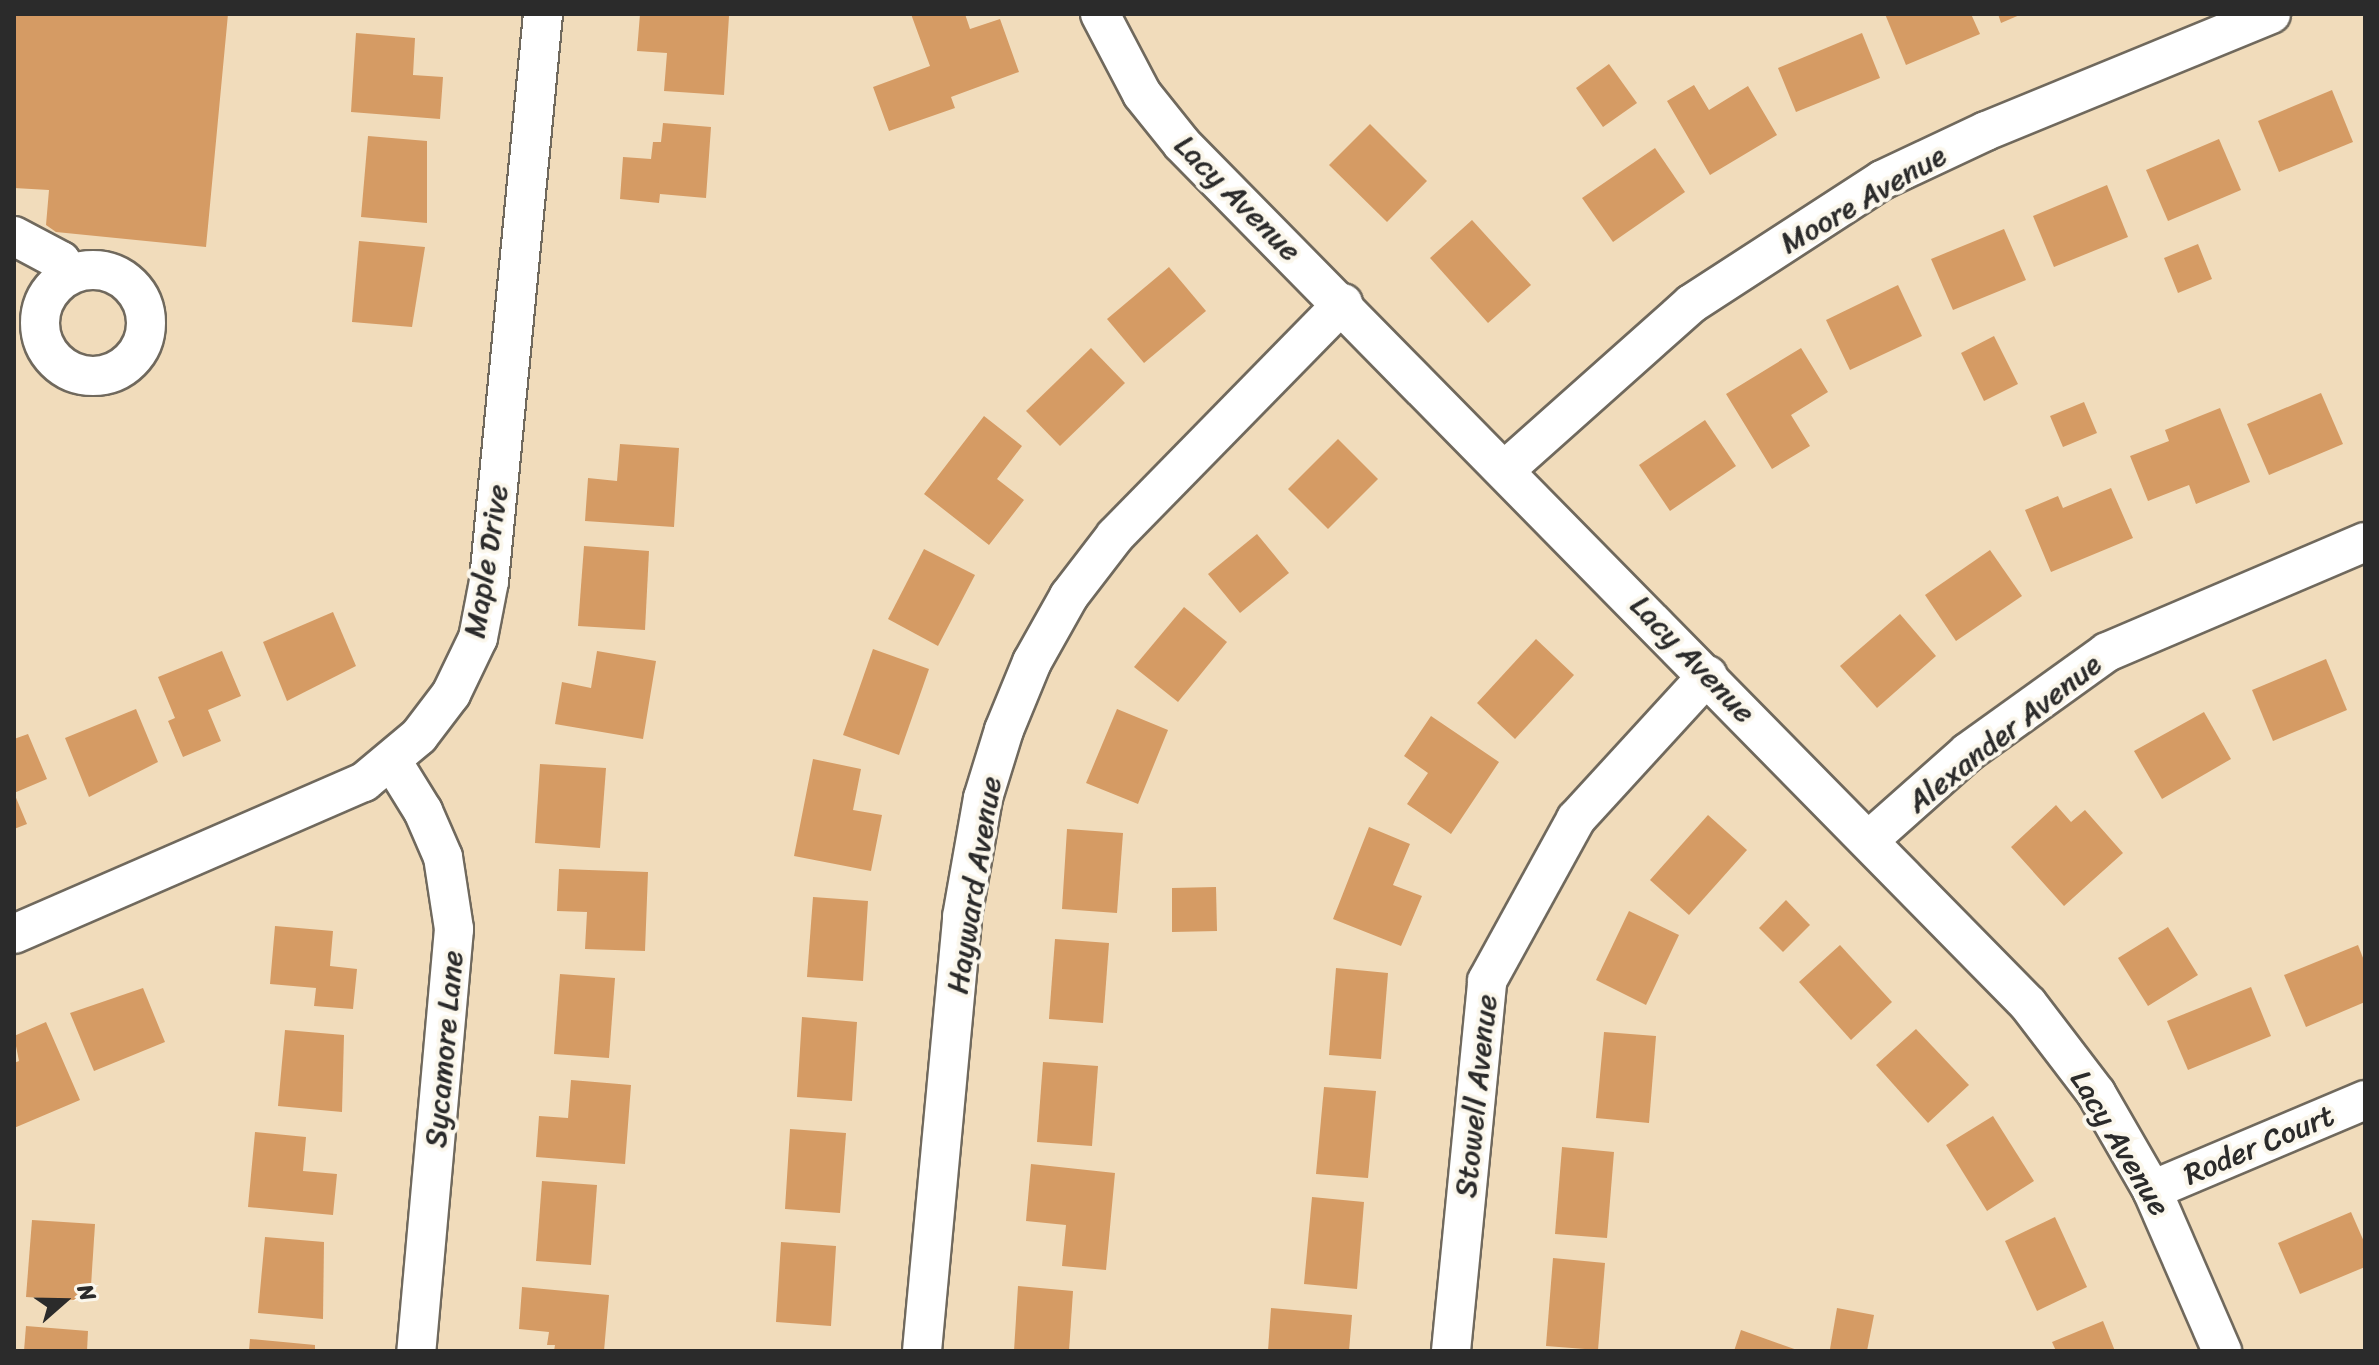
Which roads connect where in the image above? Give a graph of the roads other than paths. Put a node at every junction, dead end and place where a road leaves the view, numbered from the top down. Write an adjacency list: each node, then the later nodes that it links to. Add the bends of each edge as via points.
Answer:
1 (543, 14): 10 (street, Maple Drive, via 485,609 451,694)
2 (1100, 14): 6 (street, Lacy Avenue, via 1142,94 1182,144)
3 (2271, 14): 7 (street, Moore Avenue, via 1986,131 1882,180 1691,304)
4 (14, 236): 5 (street, via 61,261)
5 (69, 274)
6 (1343, 303): 7 (street, Lacy Avenue); 16 (street, Hayward Avenue, via 1115,536 1069,596 1032,662 1004,730 983,798 962,917)
7 (1506, 469): 9 (street, Lacy Avenue)
8 (2365, 542): 11 (street, Alexander Avenue, via 2107,652 1968,752)
9 (1708, 675): 11 (street, Lacy Avenue); 17 (street, Stowell Avenue, via 1576,819 1487,981)
10 (392, 761): 12 (street, Maple Drive, via 341,794); 15 (street, Sycamore Lane, via 443,857 454,929)
11 (1869, 840): 14 (street, Lacy Avenue, via 2028,1004 2096,1093)
12 (14, 934)
13 (2365, 1100): 14 (street, Roder Court)
14 (2152, 1190): 18 (street, Lacy Avenue)
15 (416, 1351)
16 (922, 1351)
17 (1451, 1351)
18 (2222, 1351)

